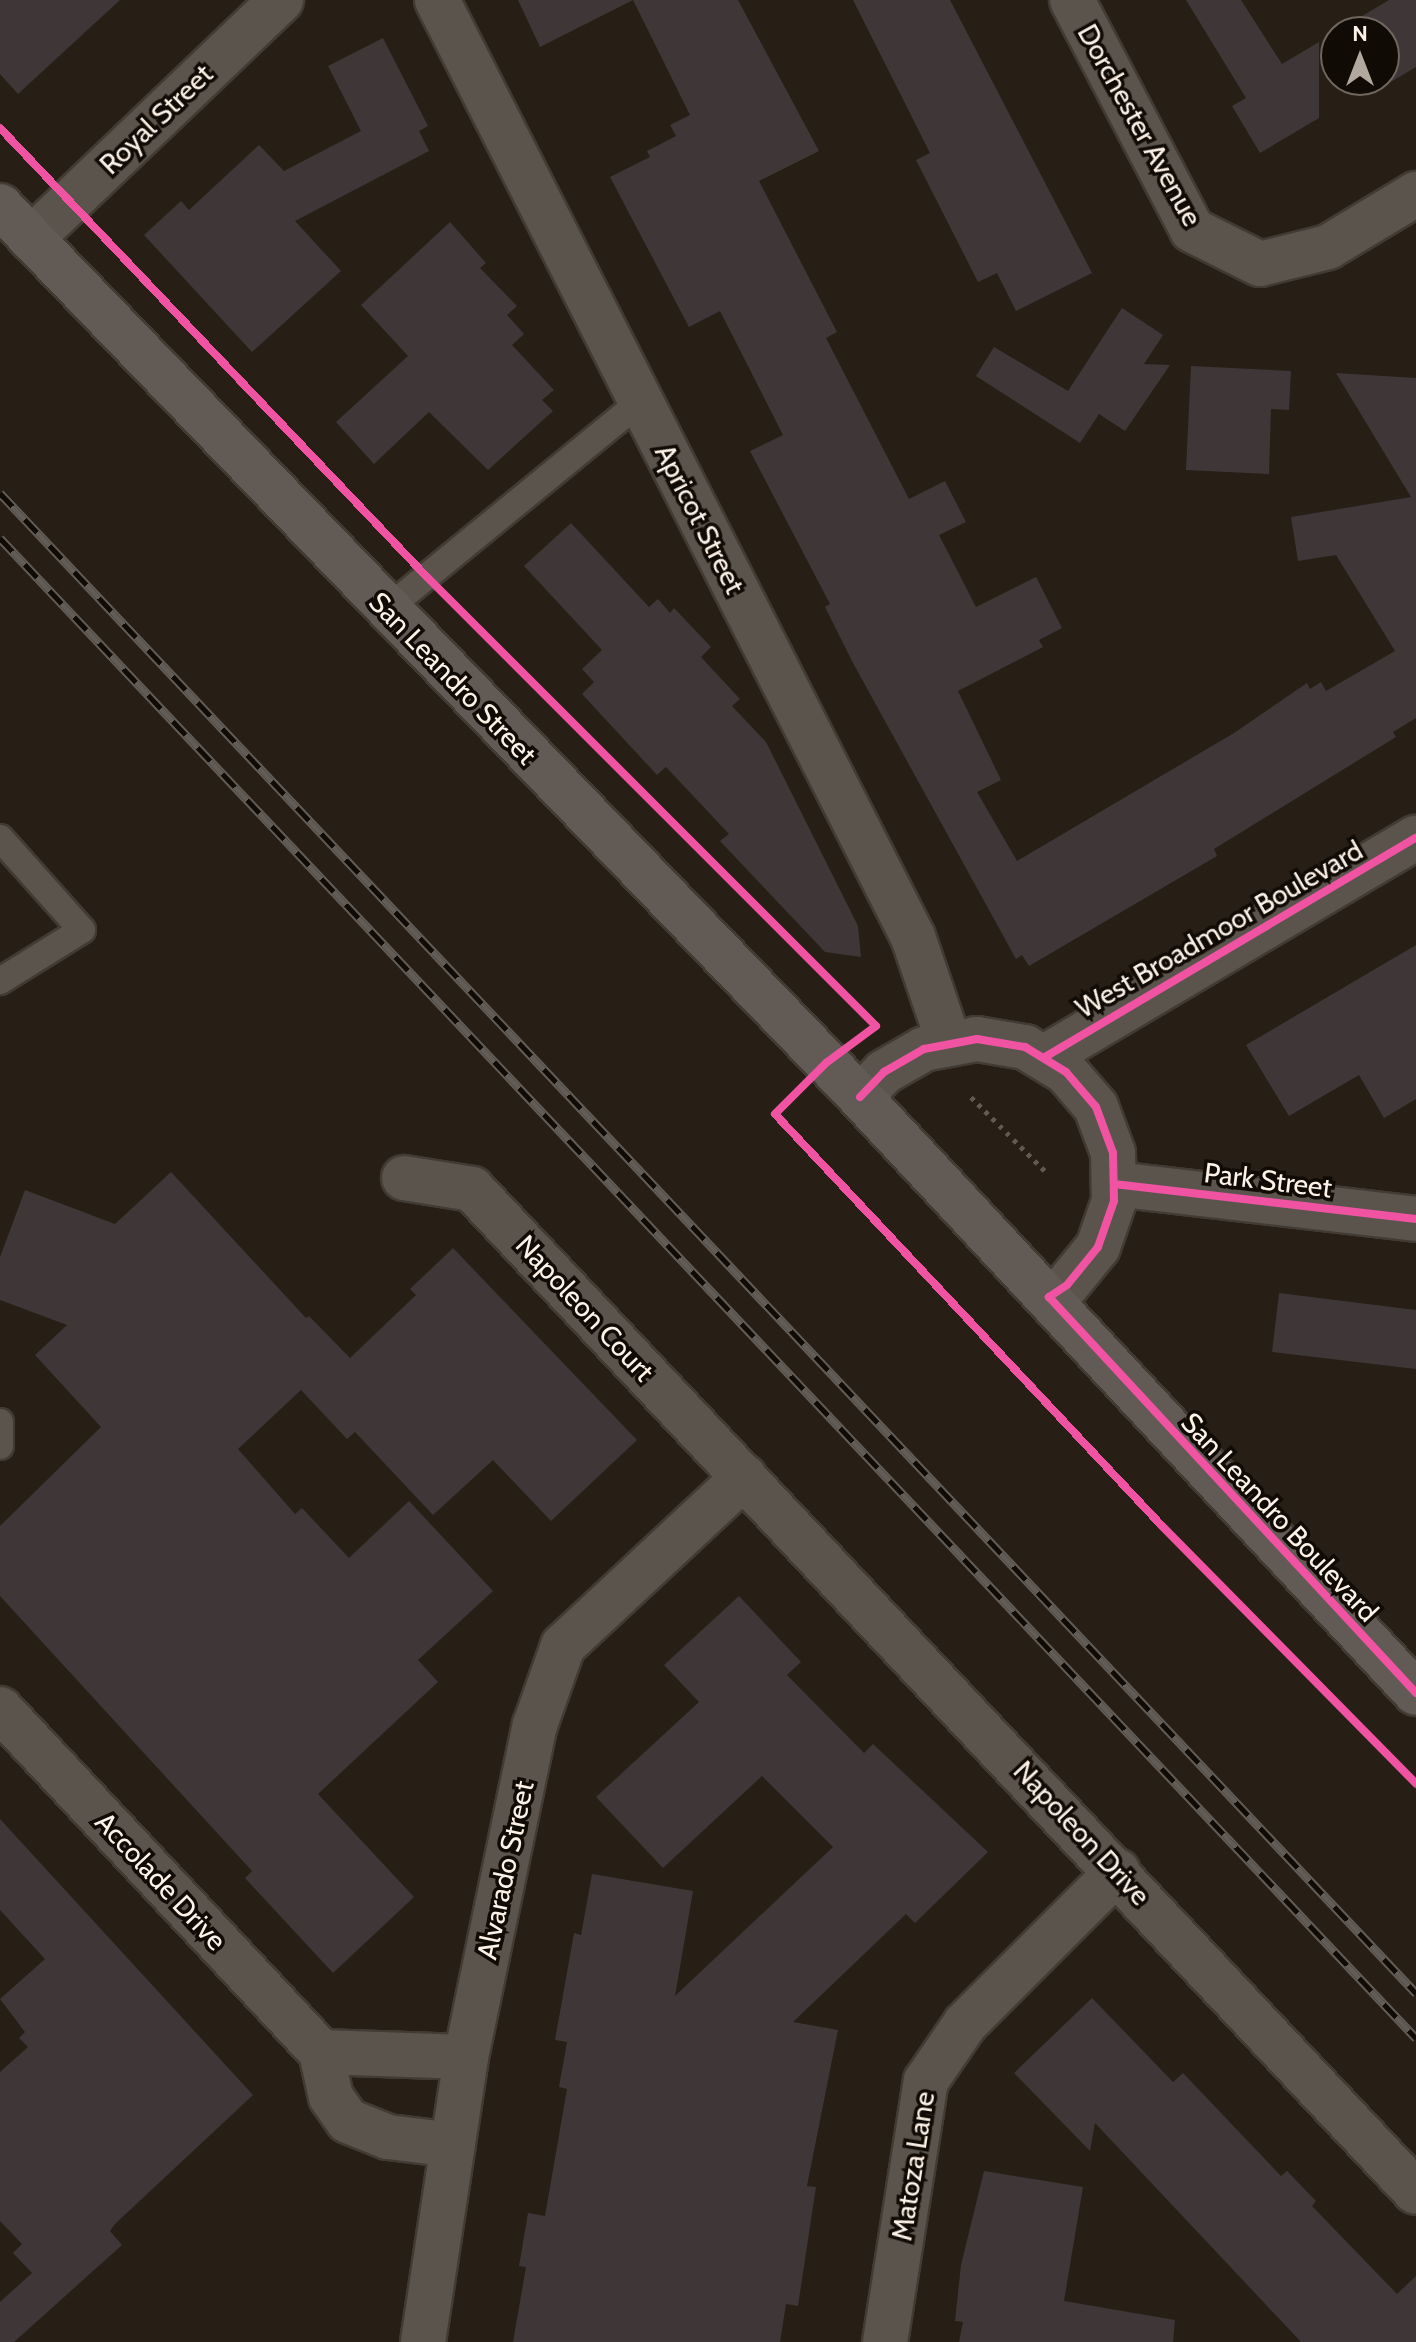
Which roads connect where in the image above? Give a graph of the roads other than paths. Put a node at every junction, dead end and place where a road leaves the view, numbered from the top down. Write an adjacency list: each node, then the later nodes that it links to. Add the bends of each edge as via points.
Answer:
1 (281, 0): 6 (street, Royal Street)
2 (437, 0): 7 (street, Apricot Street)
3 (1072, 0): 4 (street, Dorchester Avenue, via 1192,230 1260,264 1328,247)
4 (1416, 194)
5 (0, 206): 6 (main road, San Leandro Street)
6 (31, 239): 8 (main road, San Leandro Street)
7 (640, 402): 8 (lane); 12 (street, Apricot Street, via 913,937)
8 (387, 609): 14 (main road, San Leandro Street)
9 (0, 838): 11 (lane, via 82,930)
10 (1416, 838): 13 (street, West Broadmoor Boulevard)
11 (0, 981)
12 (949, 1043): 13 (street, via 977,1039 1025,1047); 14 (street, via 924,1049 884,1072)
13 (1045, 1057): 17 (street, via 1096,1107 1113,1153)
14 (860, 1097): 15 (main road, San Leandro Street)
15 (909, 1148): 19 (main road, San Leandro Boulevard)
16 (404, 1178): 22 (street, Napoleon Court, via 472,1189)
17 (1114, 1184): 18 (street, Park Street); 19 (street, via 1114,1201 1098,1247 1067,1285)
18 (1416, 1219)
19 (1049, 1297): 23 (main road, San Leandro Boulevard)
20 (0, 1422): 21 (lane)
21 (0, 1446)
22 (744, 1477): 25 (street, Napoleon Drive); 27 (street, Alvarado Street, via 563,1646 535,1725)
23 (1416, 1693)
24 (0, 1709): 26 (street, Accolade Drive)
25 (1118, 1871): 29 (street, Napoleon Drive); 31 (street, Matoza Lane, via 965,2024 926,2081)
26 (321, 2052): 27 (street); 28 (street, via 331,2097 348,2121 388,2137)
27 (466, 2057): 28 (street, Alvarado Street)
28 (453, 2145): 30 (street, Alvarado Street)
29 (1416, 2192)
30 (423, 2342)
31 (885, 2342)

